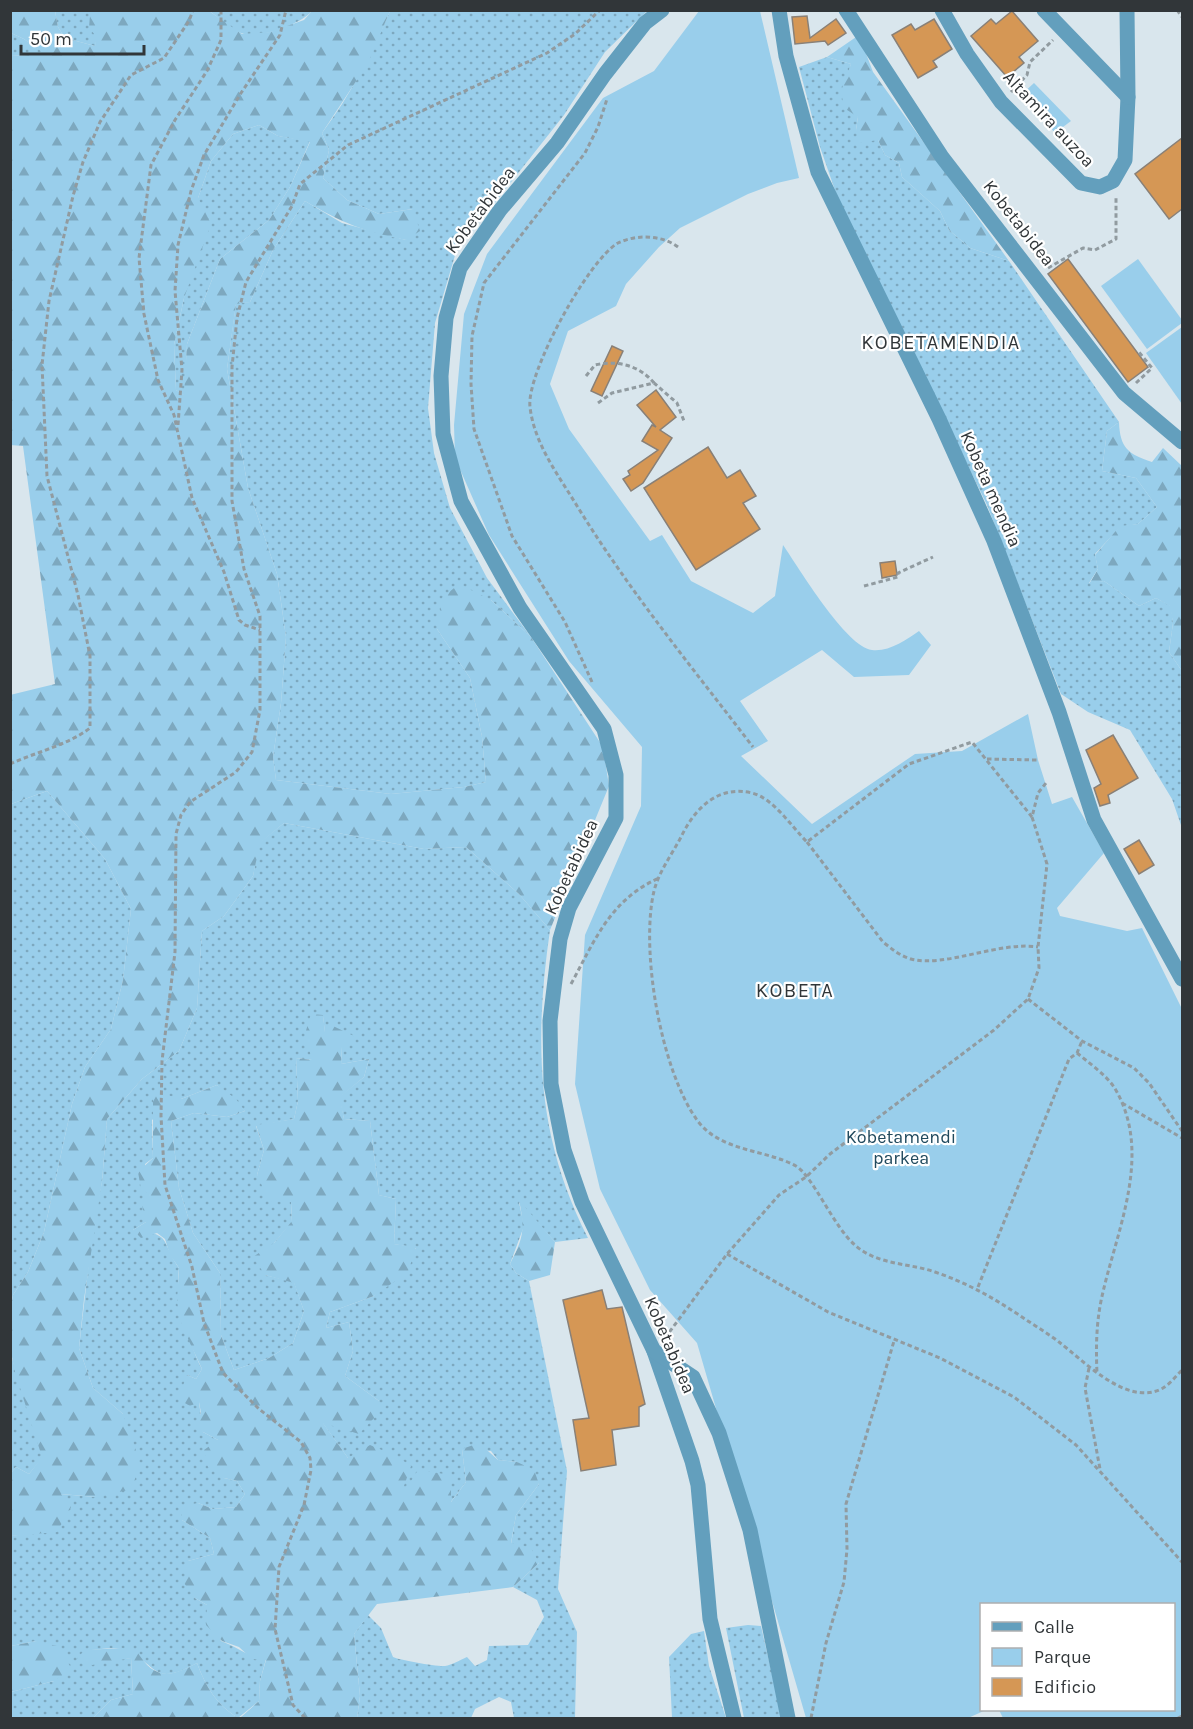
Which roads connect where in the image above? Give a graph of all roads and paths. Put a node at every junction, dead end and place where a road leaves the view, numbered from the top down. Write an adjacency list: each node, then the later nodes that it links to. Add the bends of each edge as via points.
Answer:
1 (193, 10): 35 (path, via 164,58 131,75 109,108 91,142 73,196 49,301 42,364 47,476 90,656 90,728 77,738)
2 (221, 10): 26 (path, via 221,40 207,71 151,165 139,258 148,339)
3 (286, 10): 26 (path, via 280,35 204,155 191,191 178,245 175,291 182,370)
4 (600, 10): 30 (path, via 547,53 348,145 300,184 292,206 246,282 237,318 232,367 232,501)
5 (662, 10): 31 (street, Kobetabidea, via 645,23 557,143 500,210 460,268 446,318 441,376 443,434 461,501 520,608)
6 (779, 10): 41 (street, Kobeta mendia, via 786,56 818,172 994,541 1059,712 1094,820)
7 (846, 10): 27 (street, Kobetabidea, via 942,157 1124,393)
8 (942, 10): 16 (street, Altamira auzoa)
9 (1044, 10): 13 (street)
10 (1127, 10): 15 (street, Altamira auzoa)
11 (1177, 10): 12 (path)
12 (1182, 17)
13 (1062, 32): 15 (street); 16 (path, via 1030,62 1028,75)
14 (608, 95): 31 (path, via 585,153 484,283 472,336 474,429 512,536 565,622 590,678 595,691)
15 (1128, 98): 16 (street, Altamira auzoa, via 1125,160 1113,181 1100,187 1081,183)
16 (1001, 102)
17 (1116, 192): 19 (path, via 1116,239 1095,250 1083,248)
18 (678, 247): 32 (path, via 670,241 646,236 620,242 609,250 563,313 535,371 530,407 542,450 611,562)
19 (1045, 270)
20 (1138, 351): 23 (path, via 1152,368 1135,384)
21 (585, 376): 22 (path, via 595,365 624,364 646,373)
22 (654, 382): 24 (path, via 612,393); 25 (path, via 677,403)
23 (1141, 391)
24 (598, 403)
25 (684, 421)
26 (177, 430): 30 (path, via 192,498 224,572 239,620)
27 (1182, 442)
28 (933, 557): 29 (path, via 898,573 898,577)
29 (864, 586)
30 (260, 630): 60 (path, via 260,710 252,752 236,772 190,802 181,815 176,834 175,952 162,1061 161,1116 165,1185 192,1267 204,1323 224,1373 301,1442 310,1458 304,1505 279,1567 275,1629 293,1705)
31 (585, 704): 53 (street, Kobetabidea, via 604,729 611,754 616,776 616,818 569,908 560,939 550,1021 551,1084 564,1150 582,1202)
32 (753, 747)
33 (987, 759): 34 (path); 37 (path); 38 (path, via 980,756 972,742 909,764)
34 (1038, 760)
35 (10, 764)
36 (1046, 783): 37 (path, via 1038,793)
37 (1032, 817): 40 (path, via 1047,864)
38 (807, 842): 39 (path, via 754,793 714,795 691,818); 40 (path, via 883,942 899,954 913,960 935,959 1021,945)
39 (659, 878): 42 (path, via 622,900); 49 (path, via 649,922 649,946 665,1047 682,1092 698,1122 724,1142 797,1167)
40 (1038, 947): 43 (path, via 1039,968)
41 (1182, 979)
42 (569, 987)
43 (1028, 999): 44 (path); 49 (path)
44 (1082, 1041): 45 (path); 47 (path, via 1134,1068)
45 (1077, 1053): 46 (path, via 1112,1085); 51 (path, via 1069,1059)
46 (1122, 1103): 48 (path); 56 (path, via 1131,1137 1132,1176 1101,1302 1096,1332)
47 (1182, 1131)
48 (1182, 1138)
49 (806, 1177): 50 (path, via 779,1195); 51 (path, via 832,1219 856,1246 878,1259 932,1271)
50 (727, 1254): 52 (path, via 828,1312); 53 (path)
51 (977, 1288): 54 (path, via 1058,1341)
52 (894, 1341): 57 (path, via 940,1358 1014,1397 1076,1445); 63 (path, via 846,1504 844,1582 826,1643)
53 (654, 1352): 61 (street, Kobetabidea, via 698,1485 710,1619); 62 (street, via 693,1377 719,1433 750,1530)
54 (1089, 1368): 56 (path); 57 (path, via 1085,1388)
55 (1182, 1370): 56 (path, via 1162,1389 1135,1393)
56 (1097, 1374)
57 (1101, 1471): 58 (path)
58 (1182, 1562)
59 (1182, 1716): 64 (path)
60 (305, 1719)
61 (734, 1719)
62 (788, 1719)
63 (811, 1719)
64 (1178, 1719)

